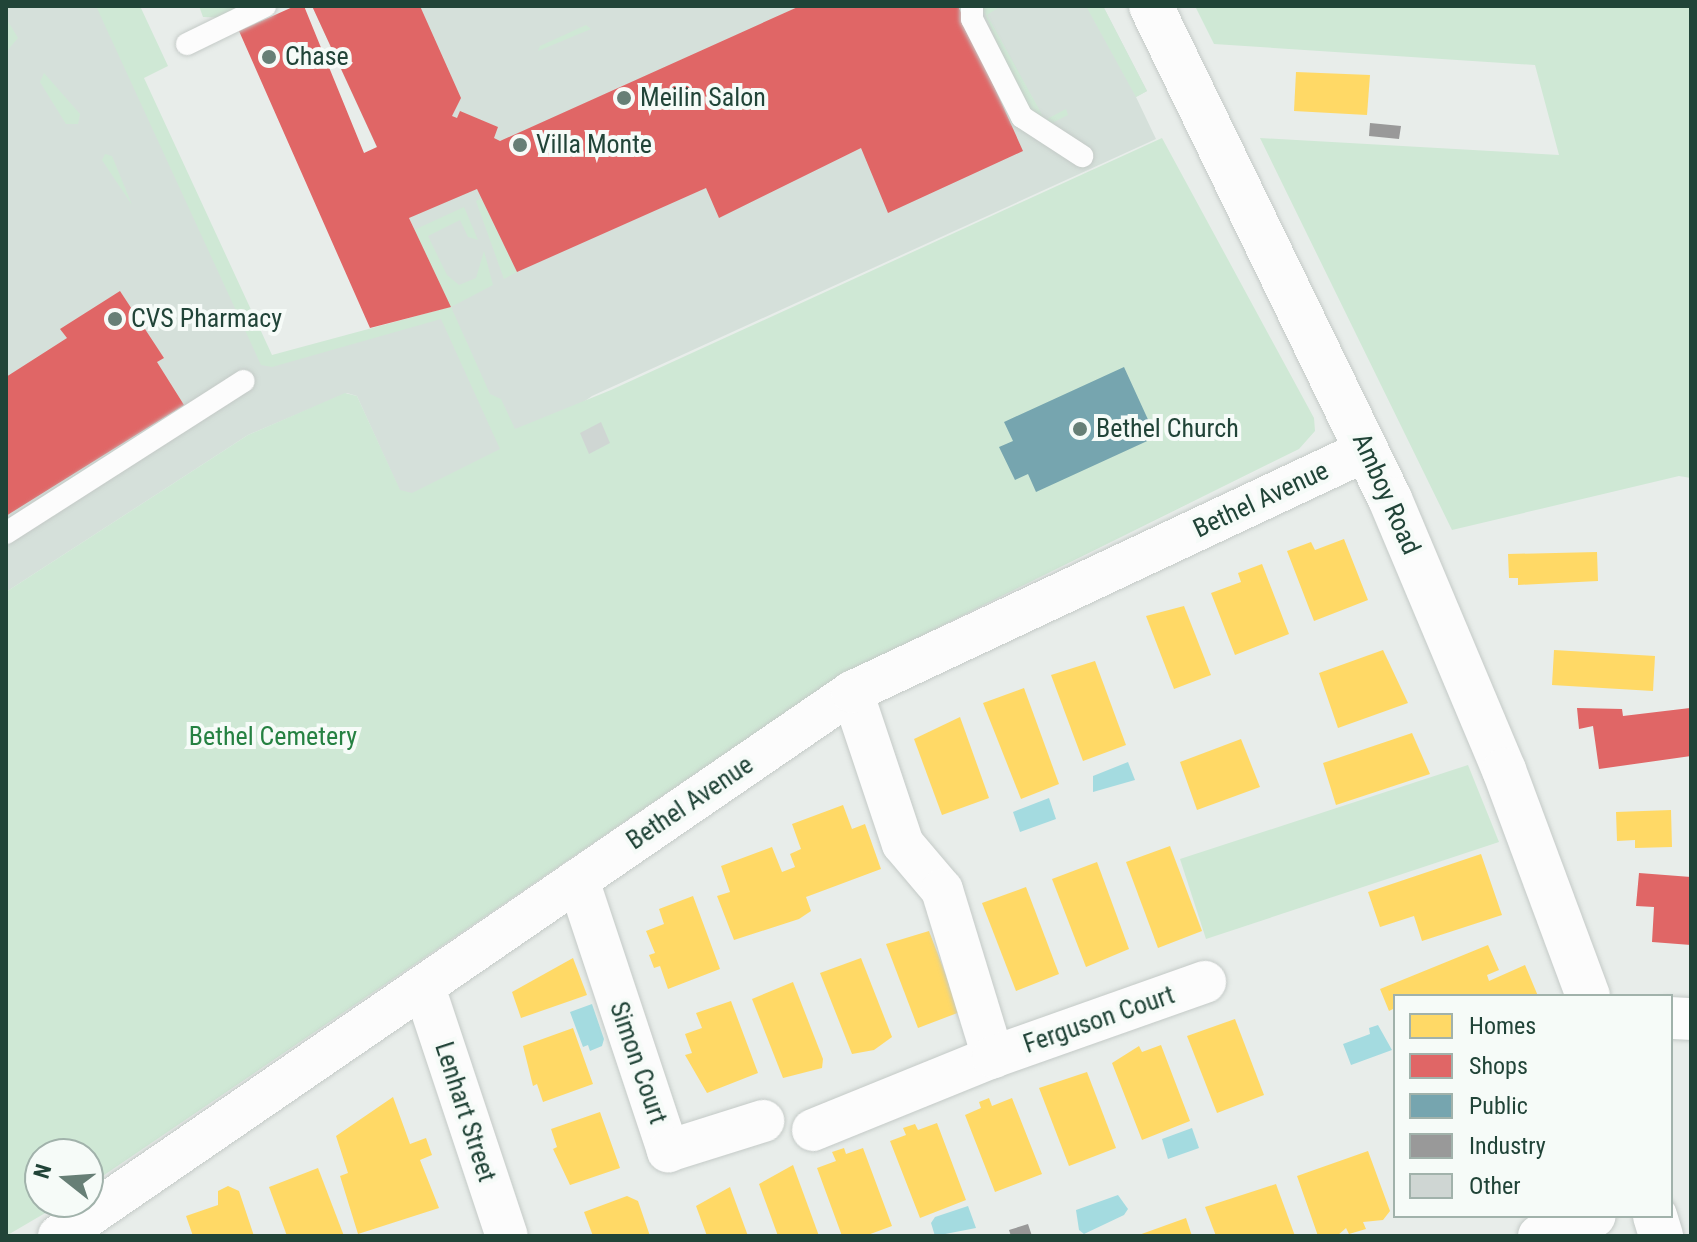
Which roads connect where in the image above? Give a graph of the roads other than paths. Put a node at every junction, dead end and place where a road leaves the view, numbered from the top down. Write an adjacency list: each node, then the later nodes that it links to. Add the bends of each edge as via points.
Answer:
1 (265, 6): 4 (lane)
2 (972, 6): 5 (lane, via 972,19 1022,117)
3 (1151, 6): 7 (main road, Amboy Road)
4 (187, 44)
5 (1082, 156)
6 (244, 381): 8 (lane)
7 (1367, 450): 9 (street, Bethel Avenue); 13 (main road, Amboy Road, via 1504,770)
8 (6, 533)
9 (852, 692): 10 (street, Bethel Avenue); 14 (street, Ferguson Court, via 903,844 942,890)
10 (578, 880): 12 (street, Bethel Avenue); 15 (street, Simon Court, via 668,1151)
11 (1205, 982): 14 (street, Ferguson Court)
12 (424, 987): 18 (street, Bethel Avenue); 19 (street, Lenhart Street)
13 (1587, 994)
14 (993, 1057): 16 (street, Ferguson Court)
15 (763, 1121)
16 (813, 1130)
17 (1589, 1218): 20 (street)
18 (59, 1236)
19 (507, 1236)
20 (1539, 1236)

